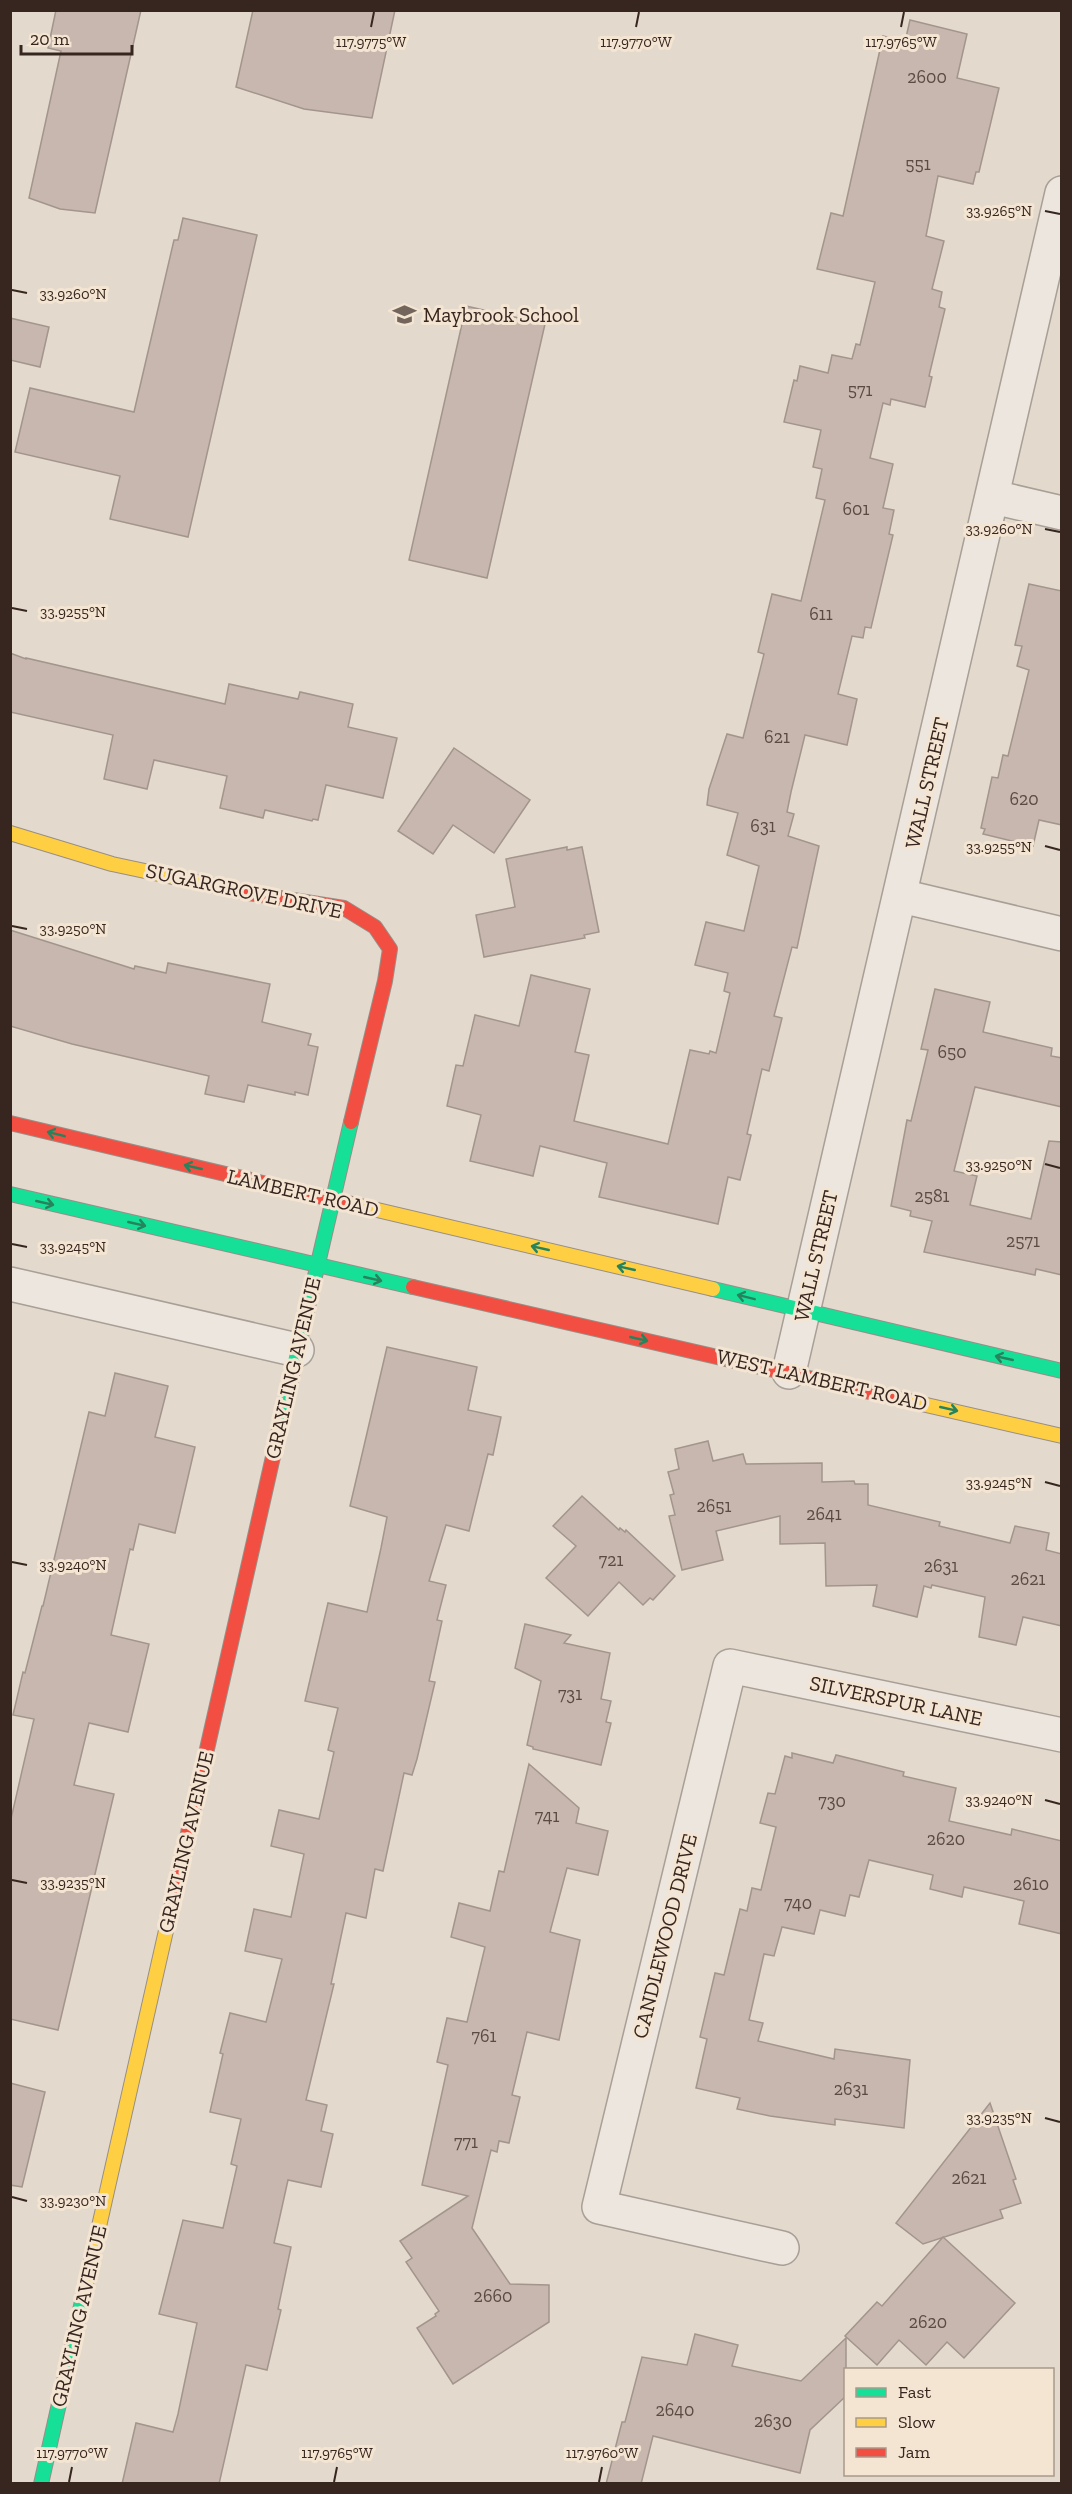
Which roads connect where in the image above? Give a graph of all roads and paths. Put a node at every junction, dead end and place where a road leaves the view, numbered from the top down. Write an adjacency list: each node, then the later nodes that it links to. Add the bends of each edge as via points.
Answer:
1 (1062, 193): 2 (street, WALL STREET)
2 (993, 497): 3 (street); 5 (street, WALL STREET)
3 (1062, 513)
4 (10, 833): 9 (main road, SUGARGROVE DRIVE, via 112,864 283,900 344,908 375,927 390,949 385,981)
5 (901, 896): 6 (street); 12 (street, WALL STREET)
6 (1062, 934)
7 (10, 1123): 9 (main road, LAMBERT ROAD, one-way to 7)
8 (10, 1194): 10 (main road, one-way to 10)
9 (332, 1200): 10 (main road, GRAYLING AVENUE); 12 (main road, LAMBERT ROAD, one-way to 9)
10 (316, 1266): 13 (main road, GRAYLING AVENUE); 15 (main road, WEST LAMBERT ROAD, one-way to 15)
11 (10, 1284): 13 (street)
12 (803, 1311): 14 (main road, one-way to 12); 15 (street, WALL STREET)
13 (297, 1350): 20 (main road, GRAYLING AVENUE)
14 (1062, 1371)
15 (789, 1372): 16 (main road, WEST LAMBERT ROAD, one-way to 16)
16 (1062, 1436)
17 (730, 1666): 18 (street, SILVERSPUR LANE); 19 (street, CANDLEWOOD DRIVE, via 599,2206)
18 (1062, 1735)
19 (782, 2248)
20 (41, 2484)

